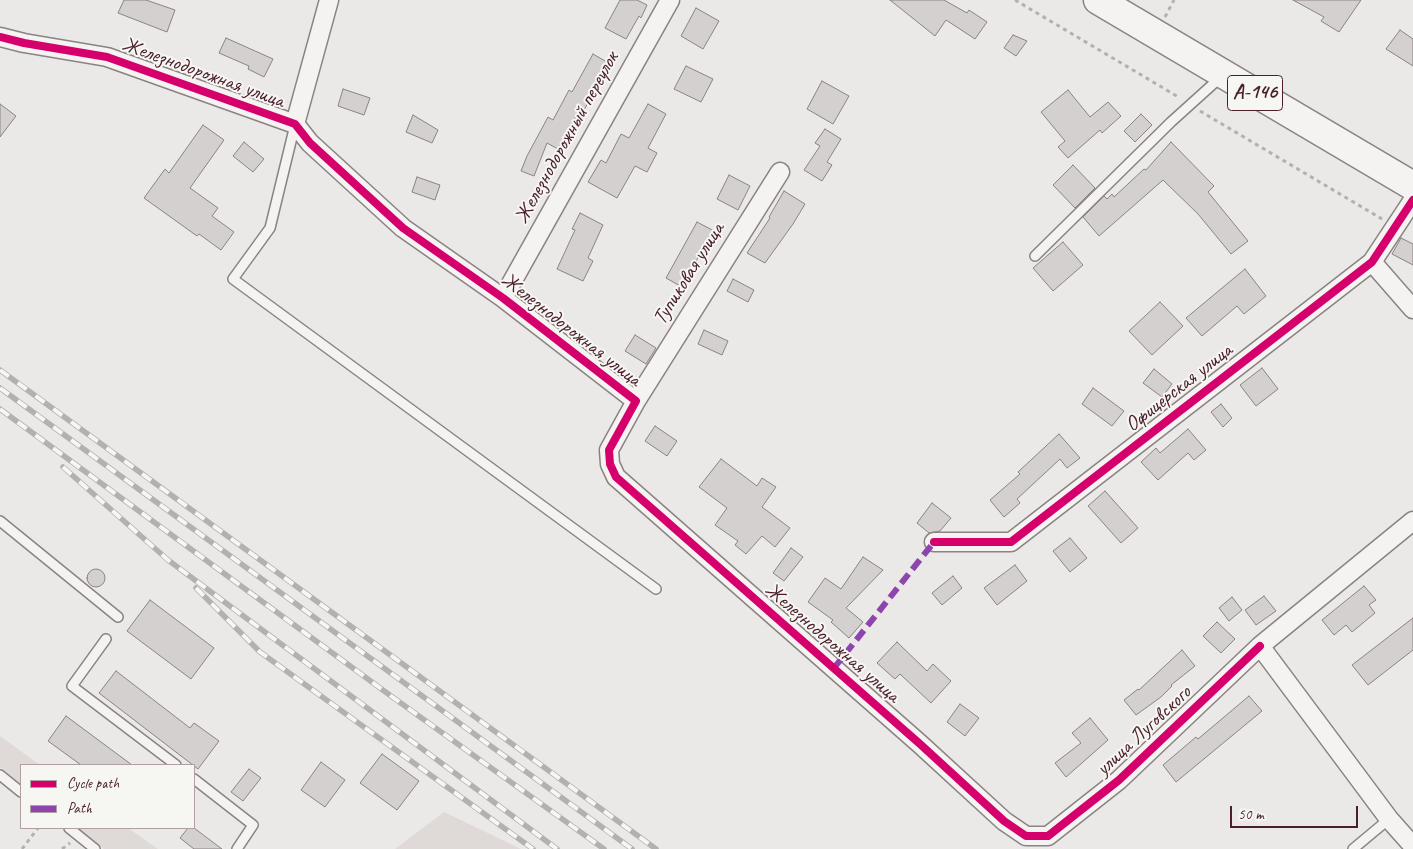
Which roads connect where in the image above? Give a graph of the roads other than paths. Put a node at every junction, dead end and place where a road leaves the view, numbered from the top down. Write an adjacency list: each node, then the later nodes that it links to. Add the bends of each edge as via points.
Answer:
1 (329, 0): 6 (street)
2 (670, 0): 12 (street, Железнодорожный переулок)
3 (1098, 0): 5 (highway, А-146)
4 (0, 37): 6 (street, Железнодорожная улица, via 107,57)
5 (1224, 74): 8 (highway, А-146); 10 (lane)
6 (295, 124): 12 (street, Железнодорожная улица, via 310,143 403,228); 18 (lane, via 270,228 233,279)
7 (780, 172): 14 (street, Тупиковая улица)
8 (1413, 186)
9 (1413, 200): 11 (street, Офицерская улица)
10 (1035, 256)
11 (1372, 262): 13 (street); 17 (street, Офицерская улица, via 1011,542)
12 (503, 298): 14 (street, Железнодорожная улица)
13 (1413, 309)
14 (636, 400): 28 (street, Железнодорожная улица, via 609,450 610,464 616,477 1004,821 1026,836)
15 (0, 520): 19 (lane)
16 (1413, 521): 21 (street, улица Луговского)
17 (934, 542)
18 (656, 589)
19 (118, 617)
20 (106, 639): 22 (lane, via 72,686)
21 (1260, 646): 26 (street); 28 (street, улица Луговского, via 1119,780)
22 (175, 764)
23 (0, 775): 25 (lane)
24 (195, 780): 31 (lane, via 253,825)
25 (20, 791)
26 (1389, 819): 29 (street); 32 (lane)
27 (70, 829): 30 (lane)
28 (1048, 836)
29 (1413, 846)
30 (95, 849)
31 (237, 849)
32 (1354, 849)

